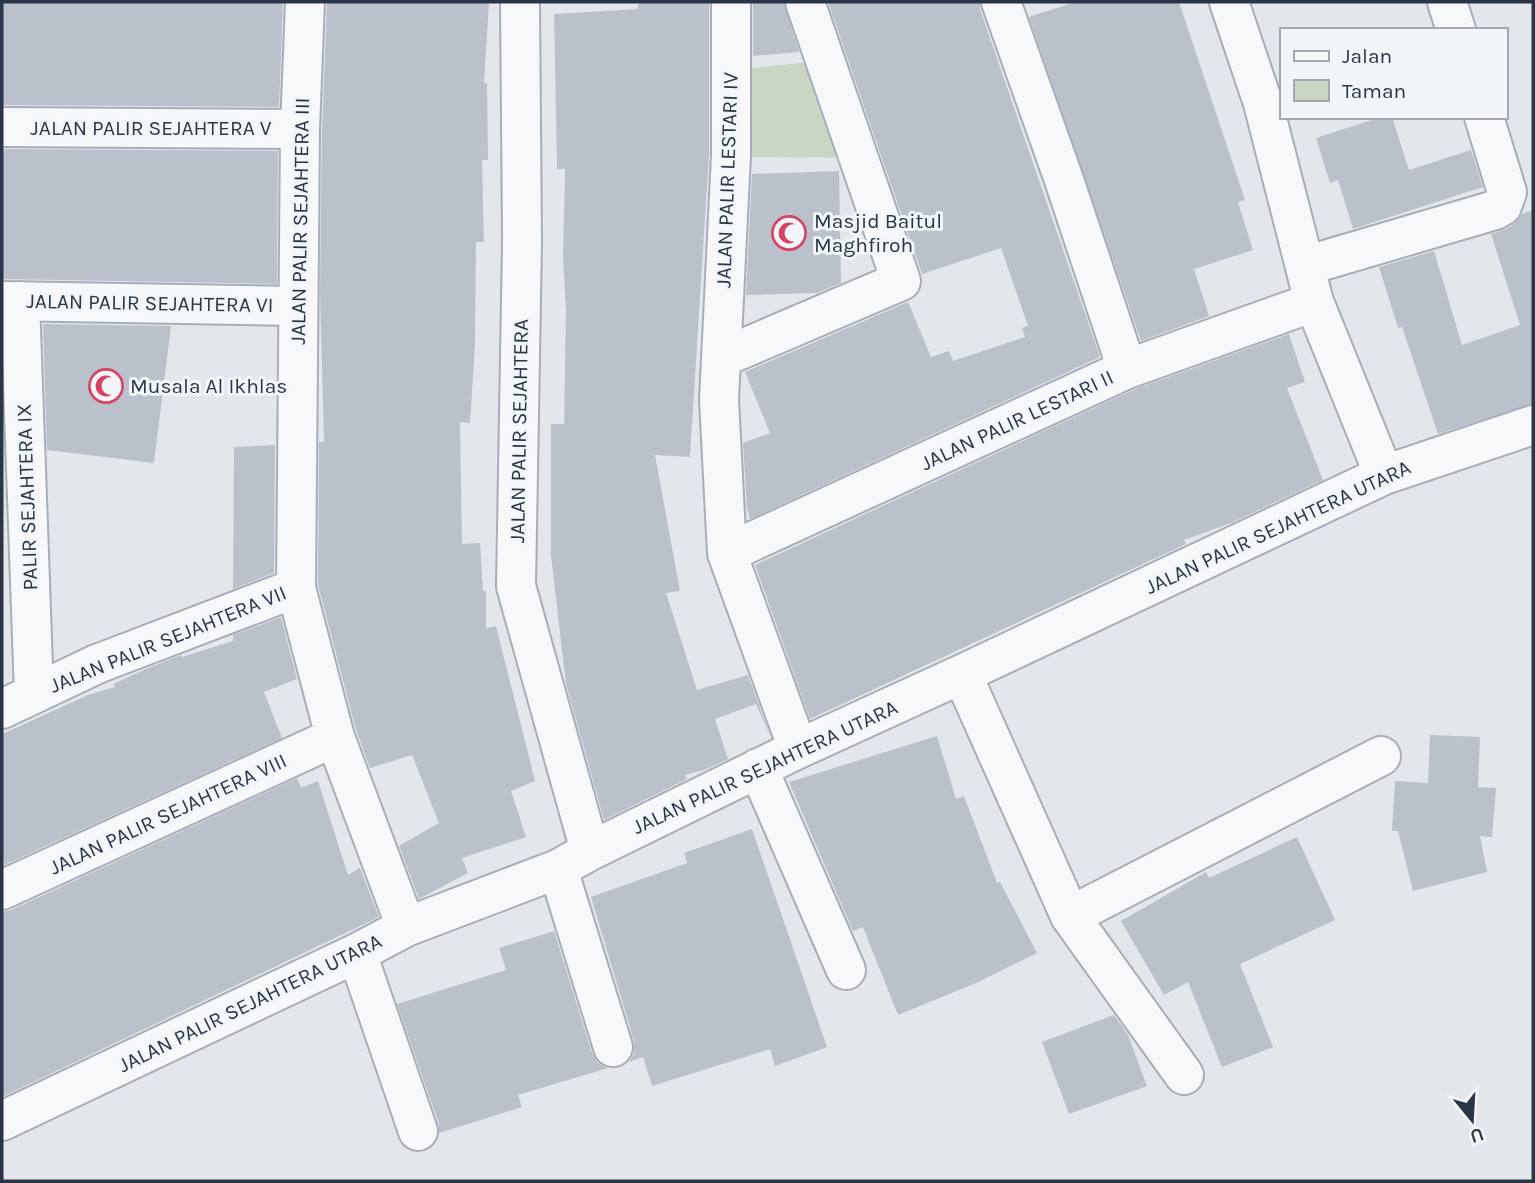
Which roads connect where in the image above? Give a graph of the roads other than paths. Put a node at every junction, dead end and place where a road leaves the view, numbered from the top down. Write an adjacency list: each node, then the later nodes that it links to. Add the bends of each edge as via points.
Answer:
1 (305, 2): 11 (street, JALAN PALIR SEJAHTERA III)
2 (520, 2): 27 (street, JALAN PALIR SEJAHTERA, via 522,242 516,586)
3 (731, 2): 15 (street, JALAN PALIR LESTARI IV, via 731,155)
4 (805, 2): 15 (street, via 901,281)
5 (1001, 2): 16 (street)
6 (1229, 2): 12 (street, via 1263,103)
7 (1447, 2): 8 (street)
8 (1455, 28)
9 (1485, 119): 12 (street, JALAN PALIR LESTARI II, via 1507,192 1502,206)
10 (2, 127): 11 (street, JALAN PALIR SEJAHTERA V)
11 (300, 128): 14 (street, JALAN PALIR SEJAHTERA III)
12 (1310, 284): 16 (street, JALAN PALIR LESTARI II); 18 (street)
13 (11, 301): 14 (street, JALAN PALIR SEJAHTERA VI); 22 (street, PALIR SEJAHTERA IX)
14 (298, 306): 20 (street, JALAN PALIR SEJAHTERA III)
15 (721, 358): 19 (street, JALAN PALIR LESTARI IV)
16 (1127, 369): 19 (street, JALAN PALIR LESTARI II)
17 (1533, 425): 18 (street, JALAN PALIR SEJAHTERA UTARA)
18 (1384, 475): 21 (street, JALAN PALIR SEJAHTERA UTARA)
19 (727, 553): 24 (street, JALAN PALIR LESTARI IV)
20 (296, 588): 22 (street, JALAN PALIR SEJAHTERA VII, via 97,663); 23 (street, JALAN PALIR SEJAHTERA III)
21 (962, 674): 24 (street, JALAN PALIR SEJAHTERA UTARA); 29 (street)
22 (18, 701)
23 (335, 737): 28 (street, JALAN PALIR SEJAHTERA VIII); 30 (street, JALAN PALIR SEJAHTERA III)
24 (798, 749): 26 (street, JALAN PALIR SEJAHTERA UTARA)
25 (1381, 757): 29 (street)
26 (758, 768): 27 (street, JALAN PALIR SEJAHTERA UTARA); 32 (street)
27 (574, 860): 30 (street, JALAN PALIR SEJAHTERA UTARA); 33 (street, JALAN PALIR SEJAHTERA)
28 (2, 890)
29 (1070, 916): 34 (street)
30 (406, 927): 31 (street, JALAN PALIR SEJAHTERA UTARA)
31 (357, 953): 35 (street, JALAN PALIR SEJAHTERA UTARA); 36 (street)
32 (846, 970)
33 (613, 1047)
34 (1184, 1075)
35 (2, 1121)
36 (418, 1131)

